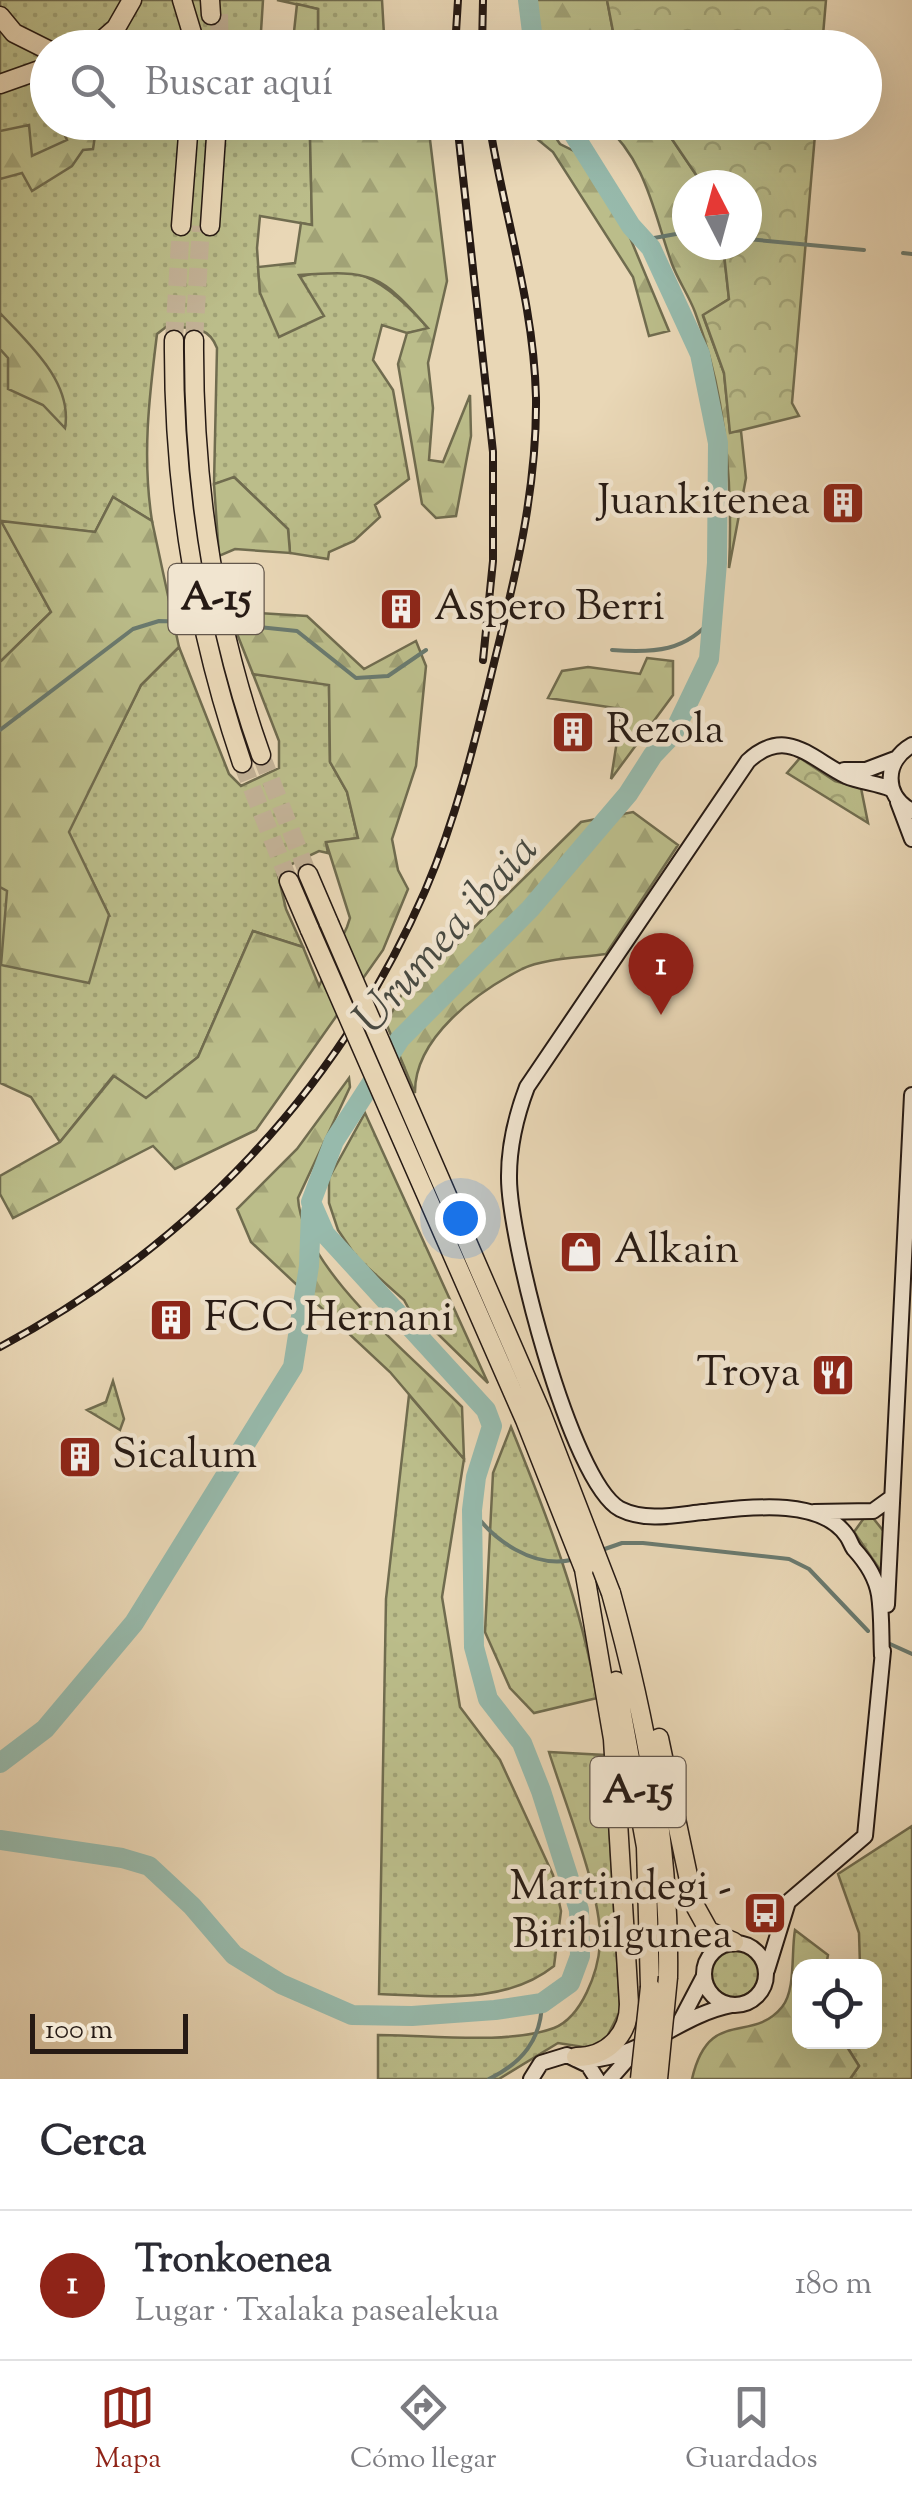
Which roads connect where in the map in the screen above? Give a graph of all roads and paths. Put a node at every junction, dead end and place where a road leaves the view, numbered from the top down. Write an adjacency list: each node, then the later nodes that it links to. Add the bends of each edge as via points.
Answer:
1 (132, 0): 4 (highway)
2 (185, 0): 5 (highway)
3 (0, 16): 6 (highway)
4 (113, 30)
5 (191, 30)
6 (30, 41)
7 (30, 73): 8 (highway)
8 (0, 84)
9 (188, 140): 12 (highway)
10 (208, 140): 11 (highway, via 205,226)
11 (215, 140)
12 (181, 226)
13 (174, 340): 18 (highway, A-15, via 182,511 206,645)
14 (199, 340): 16 (highway, A-15, via 202,509 216,596)
15 (912, 745): 17 (main road)
16 (260, 755)
17 (896, 758): 19 (main road, via 866,770); 20 (main road, via 890,773)
18 (242, 764)
19 (835, 769): 20 (main road); 27 (main road, via 785,743 748,760 526,1087 512,1133 509,1178 545,1348 602,1493 620,1508 652,1516)
20 (895, 795): 21 (main road); 22 (main road)
21 (912, 811)
22 (912, 840)
23 (308, 874): 31 (highway, A-15, bridge, via 542,1412)
24 (289, 880): 31 (highway, bridge)
25 (912, 1095): 26 (main road)
26 (891, 1498): 28 (main road); 29 (main road)
27 (804, 1511): 28 (main road); 30 (main road)
28 (868, 1512): 29 (main road); 30 (main road, via 849,1523)
29 (890, 1523): 33 (main road)
30 (848, 1536): 33 (main road, via 876,1584)
31 (597, 1599): 32 (highway, A-15); 41 (highway, via 613,1739 629,2012 608,2048); 46 (highway, A-15, bridge, via 637,1784 650,1889 650,1988)
32 (622, 1634): 35 (highway, via 642,1676 694,1904 708,1931); 47 (highway, A-15, bridge, via 660,1812 668,1902)
33 (882, 1656): 34 (main road, via 864,1836 794,1894)
34 (780, 1919): 35 (main road, via 766,1935); 36 (main road)
35 (740, 1943): 36 (main road, via 760,1954); 37 (main road, via 716,1949)
36 (766, 1970): 38 (main road, via 758,1996)
37 (704, 1976): 38 (main road, via 716,1999); 39 (main road)
38 (733, 2005): 39 (main road)
39 (677, 2025): 40 (main road)
40 (640, 2047): 41 (main road); 45 (main road)
41 (579, 2059): 42 (main road, via 549,2058); 44 (main road)
42 (533, 2075): 43 (main road)
43 (521, 2079)
44 (597, 2079)
45 (610, 2079)
46 (640, 2079)
47 (658, 2079)

